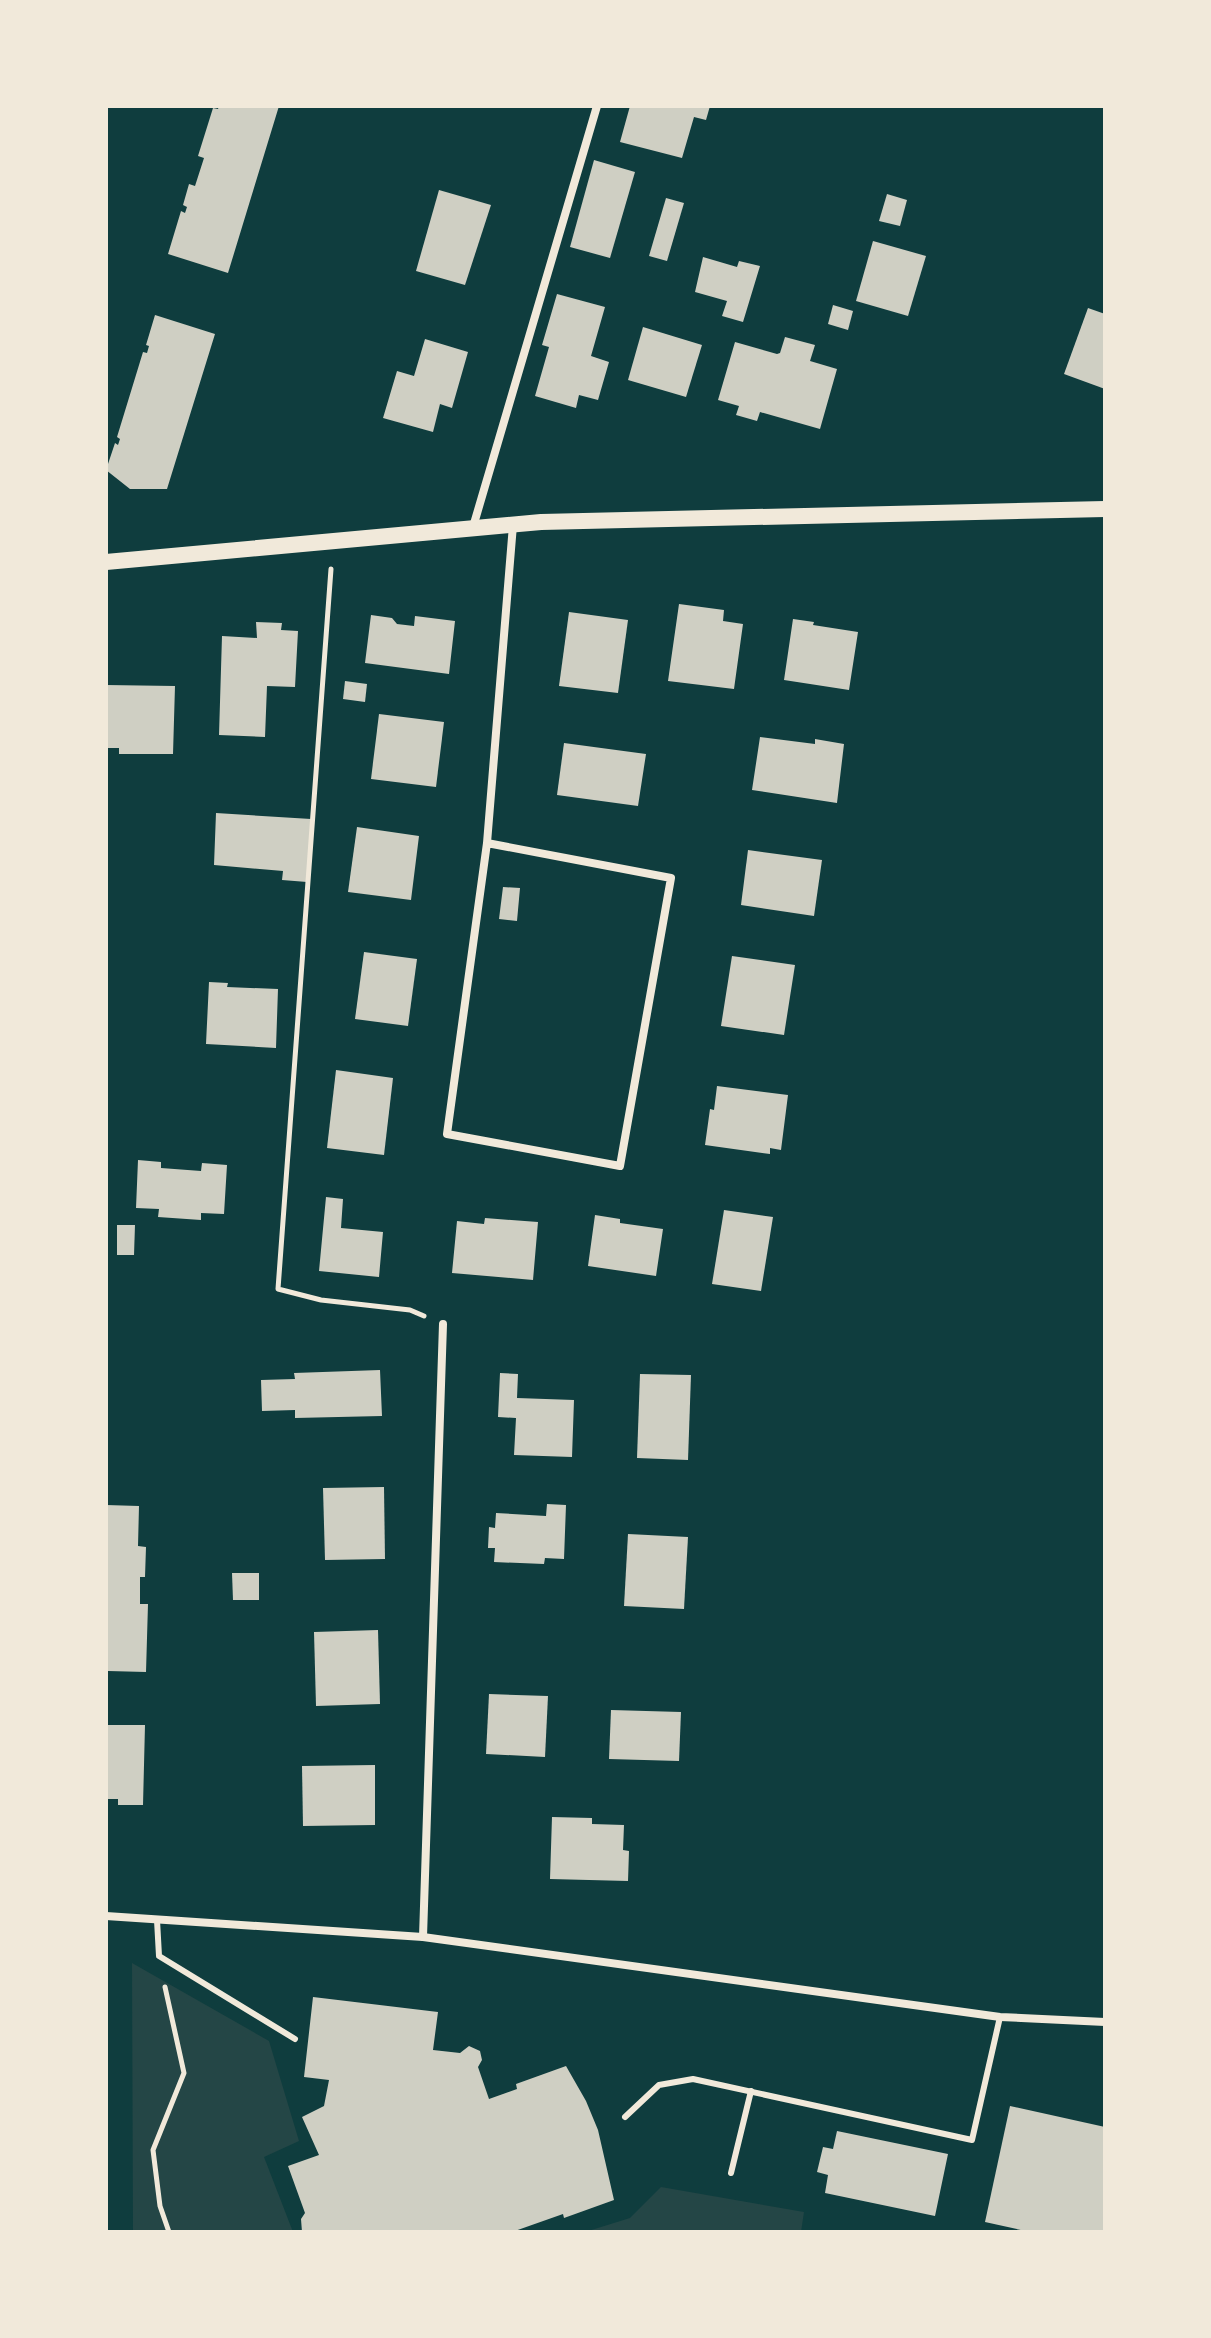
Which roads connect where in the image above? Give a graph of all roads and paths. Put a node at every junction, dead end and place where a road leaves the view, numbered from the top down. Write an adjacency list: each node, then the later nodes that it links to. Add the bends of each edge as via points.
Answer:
1 (597, 106): 4 (street)
2 (1105, 509): 3 (main road)
3 (513, 524): 4 (main road); 7 (street)
4 (473, 527): 5 (main road)
5 (333, 540): 6 (main road); 8 (path, via 278,1289 321,1300 410,1310)
6 (106, 562)
7 (487, 843): 7 (street, via 447,1134 620,1166 671,878)
8 (443, 1324): 11 (street)
9 (106, 1916): 10 (street)
10 (157, 1920): 11 (street); 12 (lane)
11 (423, 1937): 13 (street)
12 (159, 1956): 15 (lane); 19 (path, via 184,2073 153,2150)
13 (1000, 2017): 14 (street); 16 (lane, via 972,2140)
14 (1105, 2022)
15 (295, 2039)
16 (751, 2091): 17 (lane, via 693,2079 659,2085); 18 (lane)
17 (625, 2117)
18 (731, 2173)
19 (169, 2232)

